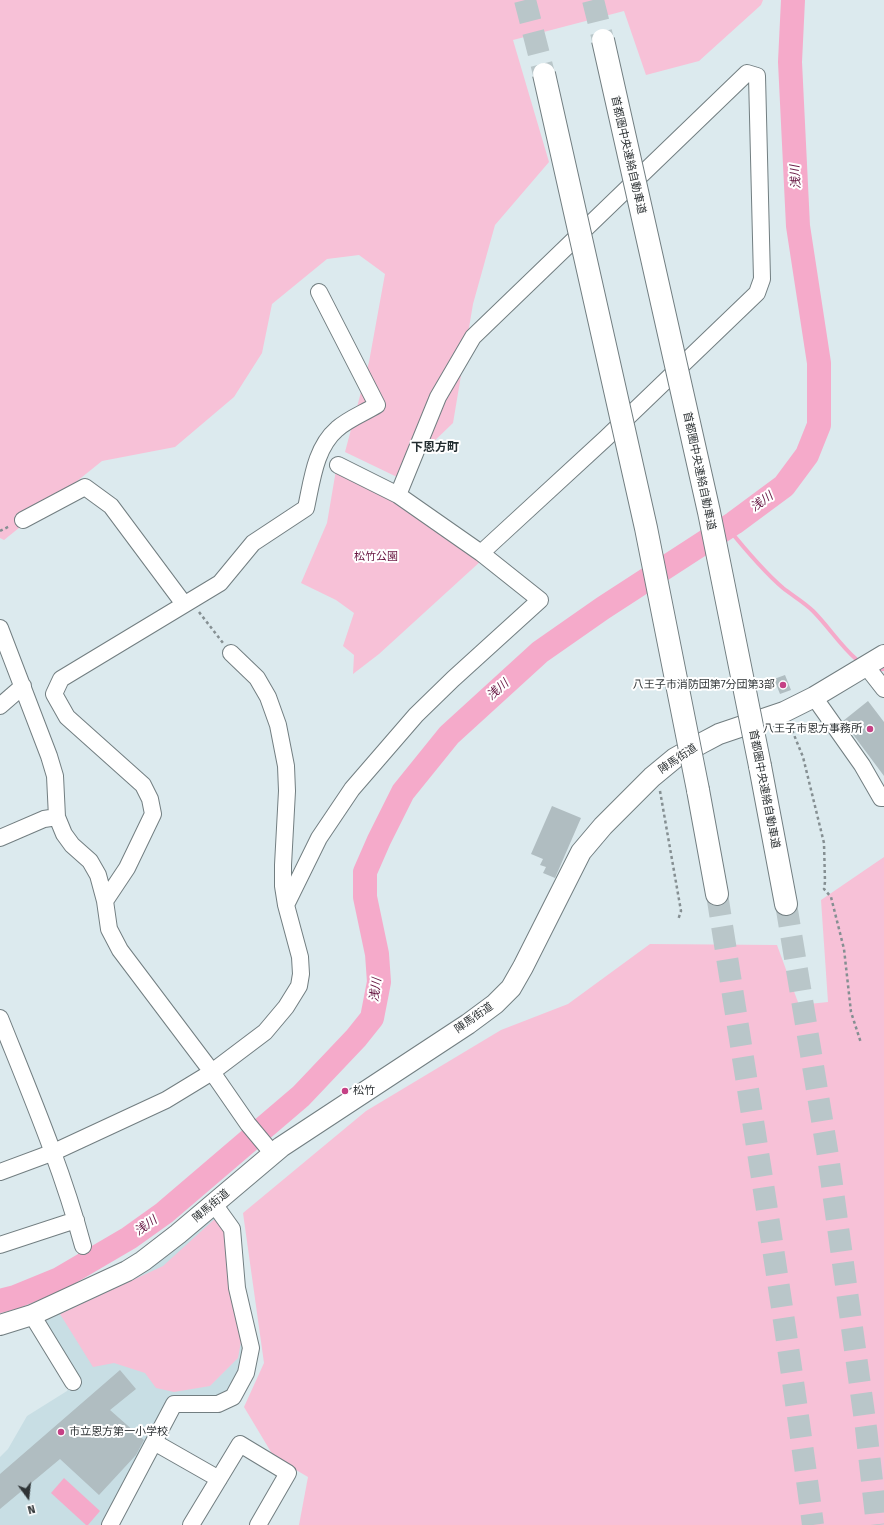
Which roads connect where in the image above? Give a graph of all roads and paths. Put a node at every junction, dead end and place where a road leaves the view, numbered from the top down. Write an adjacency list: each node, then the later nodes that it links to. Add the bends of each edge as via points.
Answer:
1 (603, 40): 26 (highway, 首都圏中央連絡自動車道, bridge, via 709,512)
2 (544, 74): 24 (highway, bridge, via 646,528)
3 (319, 292): 8 (street, via 377,405 338,428 326,441 319,454 306,508 253,543 220,583)
4 (338, 465): 5 (street)
5 (398, 495): 7 (street); 7 (street, via 438,397 473,337 747,73 757,76 762,279 757,293)
6 (23, 520): 8 (street, via 84,487 111,506)
7 (481, 553): 27 (street, via 540,600 453,678 416,715 352,788 319,838)
8 (187, 602): 10 (path); 15 (street, via 61,679)
9 (0, 628): 13 (street)
10 (231, 653): 27 (street, via 257,678 268,697 278,725 286,766 283,865)
11 (884, 655): 12 (main road, 陣馬街道)
12 (866, 666): 14 (street); 16 (main road, 陣馬街道)
13 (23, 686): 17 (street); 18 (street)
14 (884, 689)
15 (54, 694): 17 (street); 25 (street, via 67,717 143,785 150,799 153,814 127,868)
16 (814, 697): 19 (main road, 陣馬街道); 21 (street, via 862,765 881,798)
17 (30, 705): 22 (street, via 55,776)
18 (0, 706)
19 (784, 712): 20 (main road, 陣馬街道, via 719,734 675,758); 30 (path, via 803,757 824,844 824,889 831,897 844,949 851,1012)
20 (652, 776): 28 (path, via 660,790 681,911); 32 (main road, 陣馬街道, via 581,852 523,967 511,988 495,1004 307,1130)
21 (884, 798)
22 (57, 817): 23 (street, via 44,819); 25 (street, via 72,845 90,861 98,875)
23 (0, 838)
24 (717, 894)
25 (105, 901): 31 (street, via 109,930 120,950)
26 (786, 904)
27 (286, 905): 31 (street, via 300,957 299,986 286,1007 265,1032)
28 (678, 920)
29 (0, 1018): 33 (street)
30 (861, 1043)
31 (212, 1072): 32 (street, via 248,1124); 33 (street, via 166,1100)
32 (270, 1150): 35 (main road, 陣馬街道)
33 (54, 1152): 34 (street); 36 (street)
34 (0, 1172)
35 (214, 1204): 39 (main road, 陣馬街道, via 127,1271); 42 (street, via 232,1229 237,1288 251,1348 246,1373 233,1397 218,1404 174,1404)
36 (76, 1220): 37 (street); 38 (street)
37 (0, 1245)
38 (83, 1246)
39 (32, 1314): 40 (main road, 陣馬街道); 41 (street)
40 (0, 1325)
41 (73, 1382)
42 (154, 1442): 43 (street); 44 (street)
43 (219, 1479): 45 (street); 46 (street, via 240,1444 288,1473)
44 (116, 1523)
45 (191, 1525)
46 (258, 1525)

